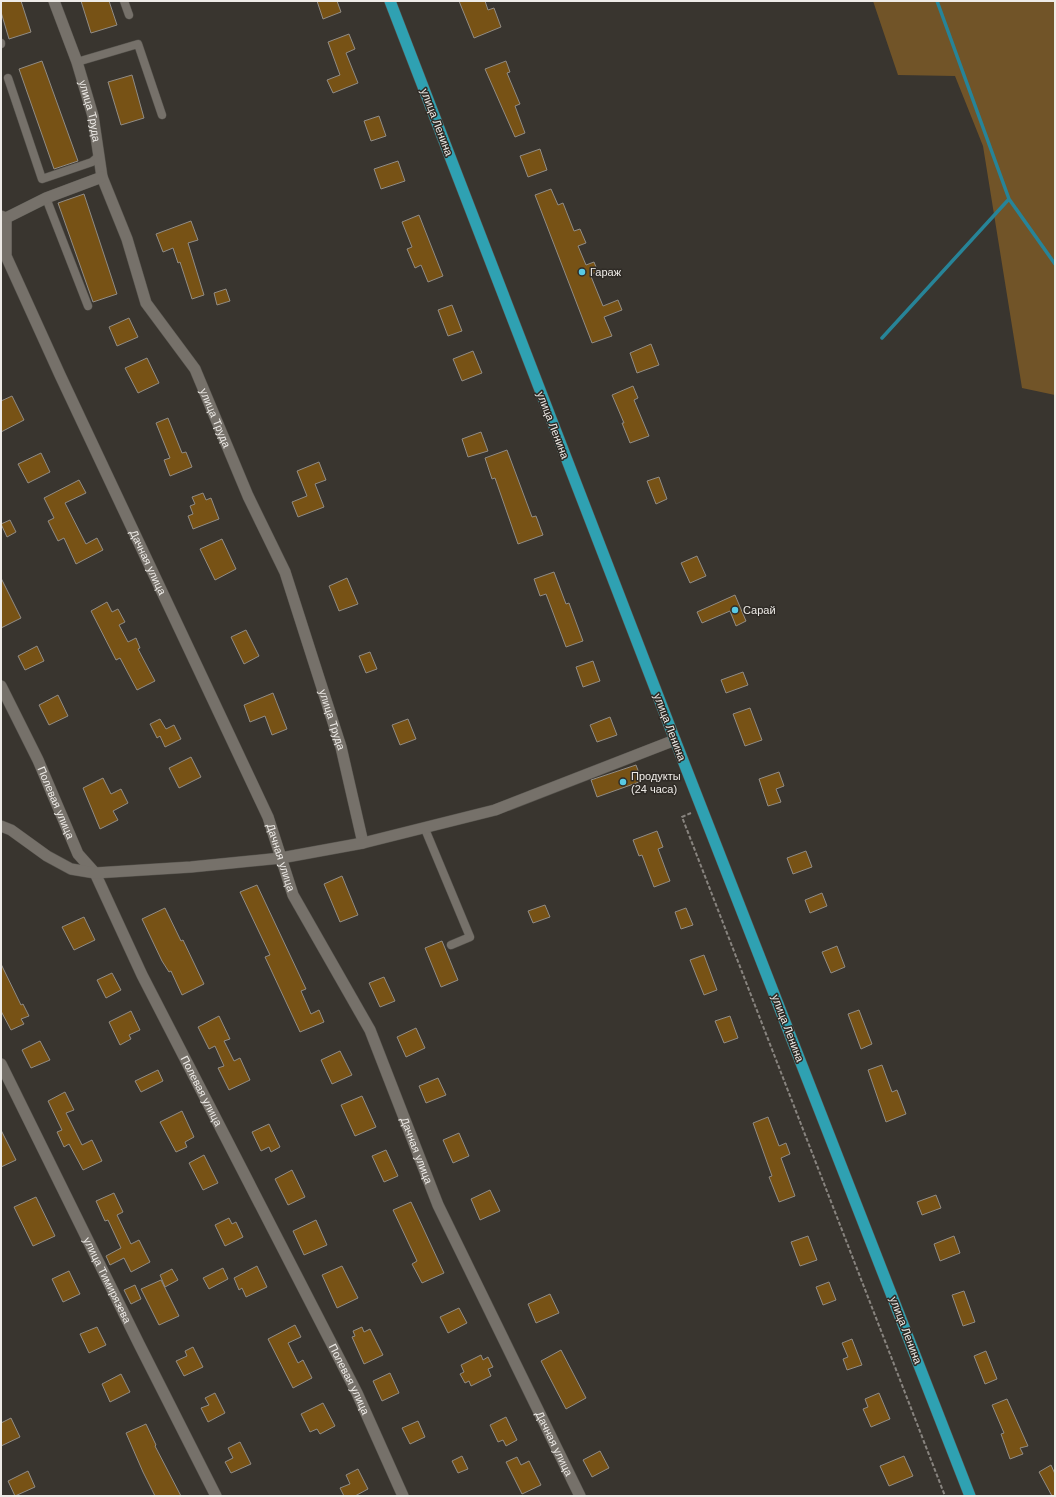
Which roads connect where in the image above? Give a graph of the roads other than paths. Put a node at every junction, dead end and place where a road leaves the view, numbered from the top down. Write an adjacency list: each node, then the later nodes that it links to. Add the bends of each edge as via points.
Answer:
1 (54, 1): 5 (street, улица Труда)
2 (124, 1): 4 (lane)
3 (390, 1): 14 (main road, улица Ленина)
4 (129, 15)
5 (77, 62): 7 (lane, via 138,44); 8 (street, улица Труда, via 93,116)
6 (8, 78): 8 (lane, via 42,179 92,162)
7 (162, 115)
8 (99, 156): 9 (street, улица Труда)
9 (102, 176): 10 (street); 17 (street, улица Труда, via 126,239 146,303 195,369 248,496 285,572 341,747)
10 (46, 198): 11 (street); 12 (lane)
11 (4, 217): 18 (street, Дачная улица, via 6,256 268,816)
12 (88, 306)
13 (1, 686): 19 (street, Полевая улица, via 38,760 78,854)
14 (675, 740): 16 (street, via 495,810); 25 (main road, улица Ленина)
15 (1, 826): 19 (street, via 71,869)
16 (426, 829): 17 (street); 20 (lane, via 470,937)
17 (363, 843): 18 (street)
18 (281, 858): 19 (street); 24 (street, Дачная улица, via 293,895 370,1030 438,1205)
19 (95, 873): 23 (street, Полевая улица, via 142,975 357,1393)
20 (451, 945)
21 (1, 1064): 22 (street, улица Тимирязева)
22 (216, 1496)
23 (403, 1496)
24 (580, 1496)
25 (970, 1496)

